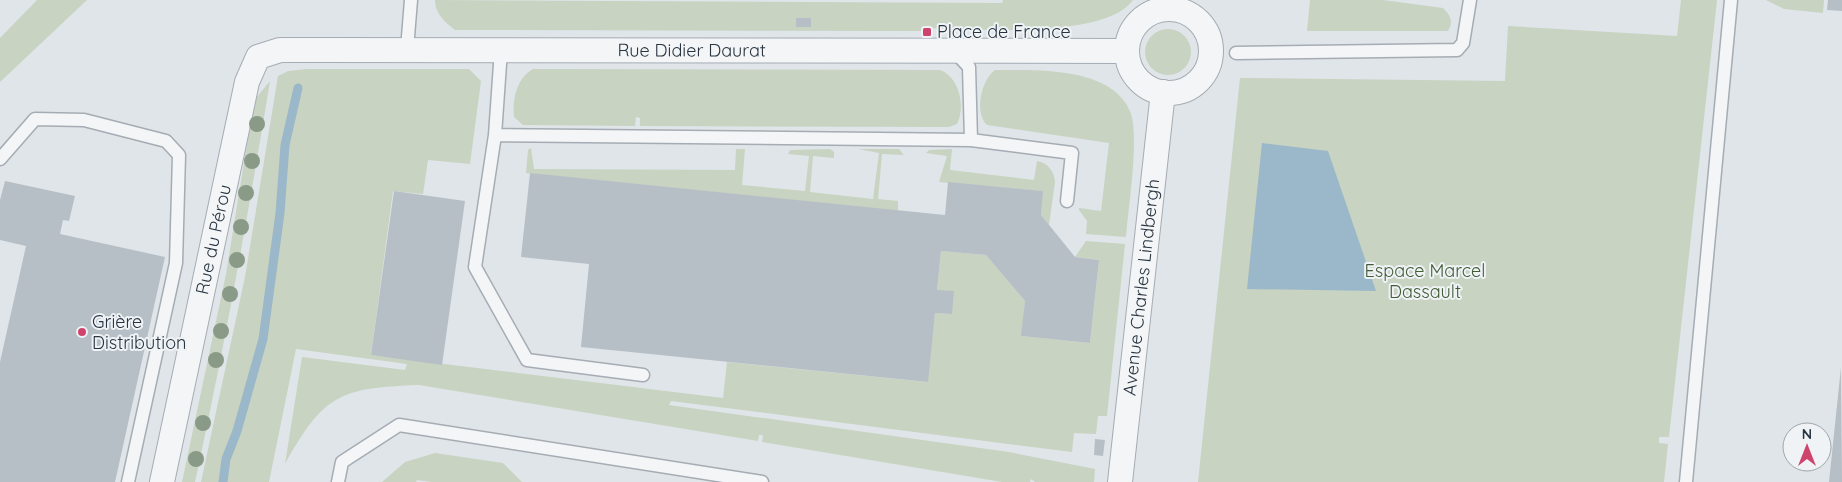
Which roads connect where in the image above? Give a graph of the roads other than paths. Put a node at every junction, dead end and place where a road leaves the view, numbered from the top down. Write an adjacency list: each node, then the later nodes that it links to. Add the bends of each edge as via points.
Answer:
1 (411, 0): 5 (lane)
2 (1470, 0): 9 (lane, via 1463,43 1457,50)
3 (1731, 0): 22 (lane)
4 (1174, 5): 8 (street, via 1141,19 1133,28); 11 (street, via 1206,30 1210,56 1207,69 1189,88)
5 (407, 49): 6 (street, Rue Didier Daurat); 10 (street, Rue Didier Daurat, via 280,50)
6 (501, 50): 7 (street, Rue Didier Daurat); 12 (lane)
7 (953, 50): 8 (street, Rue Didier Daurat); 13 (lane, via 969,67)
8 (1127, 50): 11 (street, via 1137,78 1149,88)
9 (1236, 53)
10 (258, 57): 18 (street, Rue du Pérou, via 247,82)
11 (1163, 92): 21 (street, Avenue Charles Lindbergh)
12 (495, 135): 13 (lane); 16 (lane, via 475,267 527,360)
13 (971, 140): 15 (lane, via 1072,153)
14 (0, 159): 17 (lane, via 35,119 84,120 166,142 179,155 176,263)
15 (1067, 202)
16 (643, 375)
17 (128, 482)
18 (162, 482)
19 (338, 482): 20 (lane, via 342,462 399,425)
20 (762, 482)
21 (1120, 482)
22 (1686, 482)

